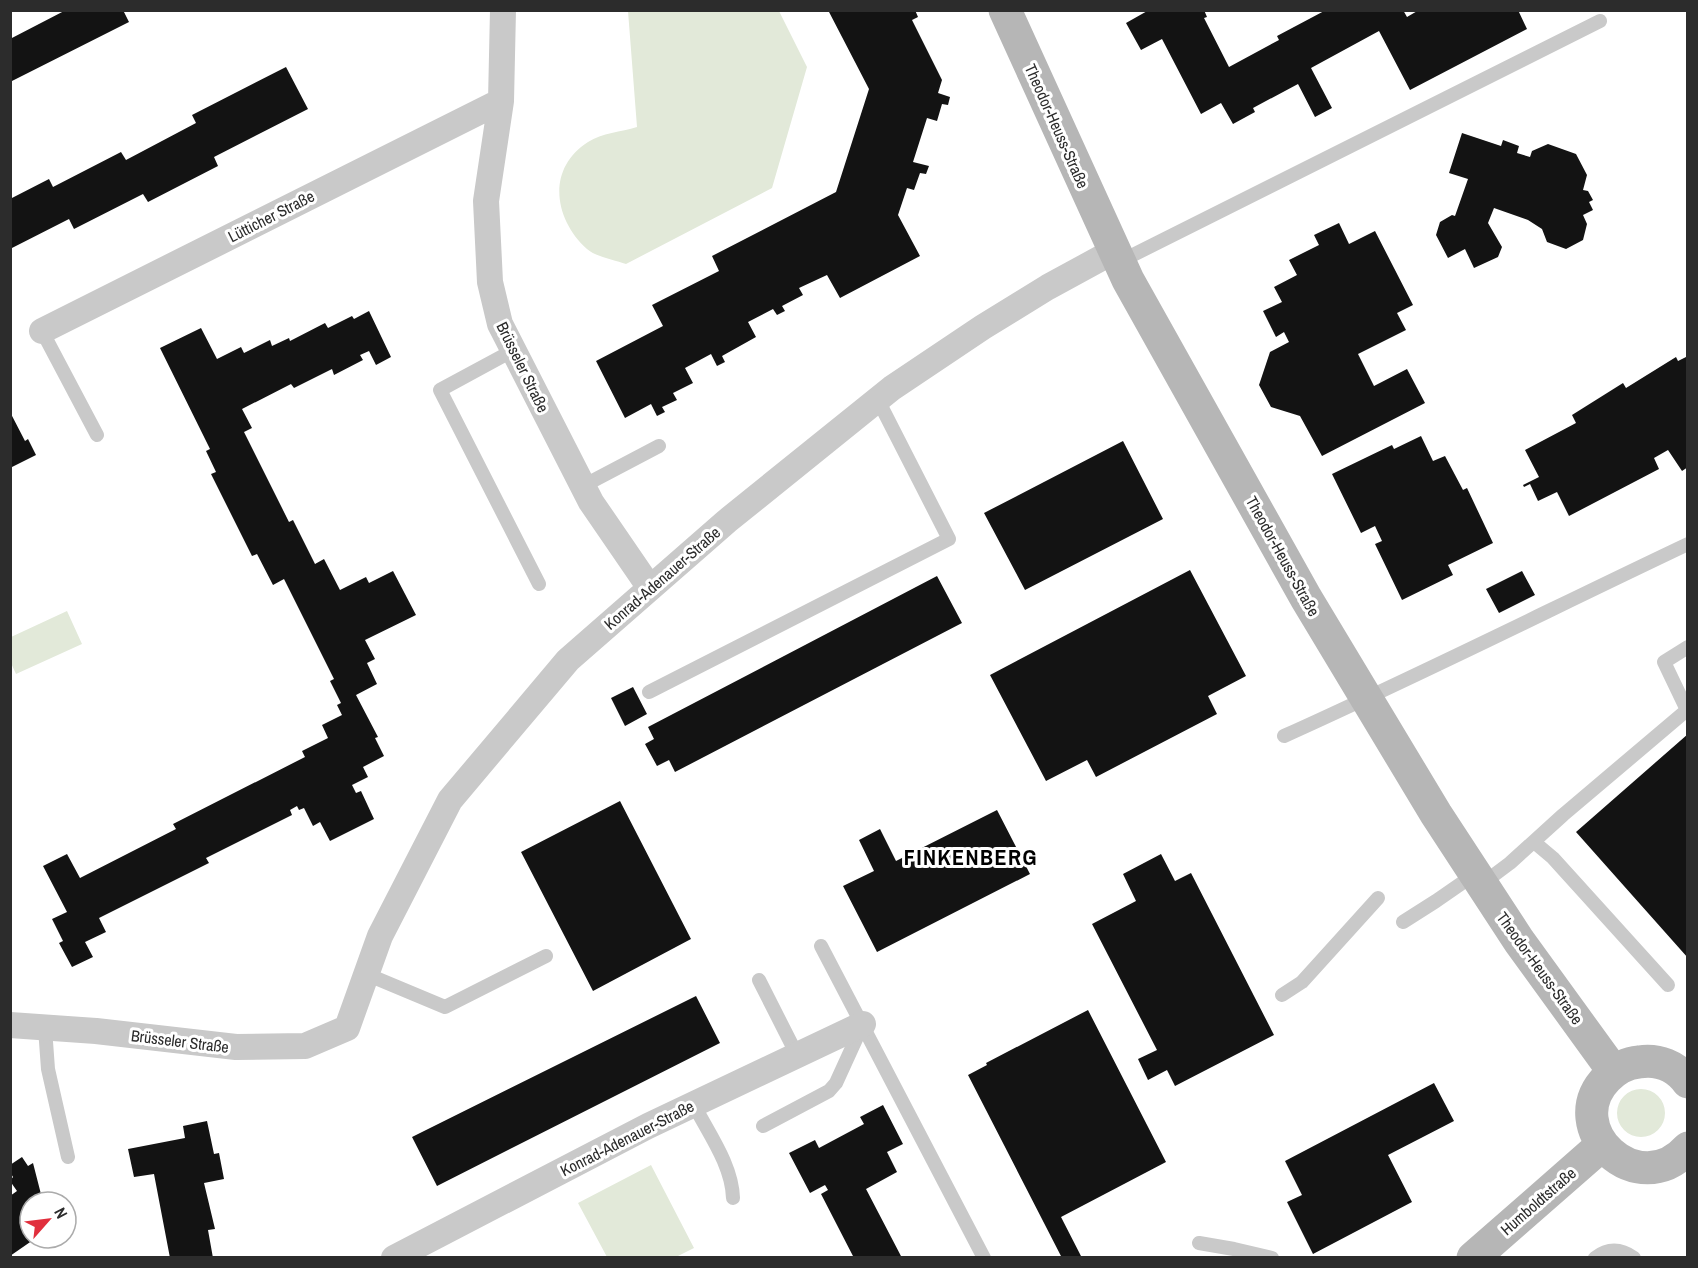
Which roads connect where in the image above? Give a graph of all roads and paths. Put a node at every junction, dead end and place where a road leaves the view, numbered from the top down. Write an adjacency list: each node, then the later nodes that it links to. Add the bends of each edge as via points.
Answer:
1 (503, 10): 4 (street, Brüsseler Straße)
2 (1005, 10): 5 (street, Theodor-Heuss-Straße)
3 (1600, 21): 5 (lane)
4 (501, 101): 6 (street, Lütticher Straße); 7 (street, Brüsseler Straße, via 486,201 490,282 500,324)
5 (1117, 257): 8 (street, Konrad-Adenauer-Straße, via 1048,287 982,327); 17 (street, Theodor-Heuss-Straße, via 1306,598)
6 (42, 331): 9 (lane)
7 (514, 350): 11 (street, Brüsseler Straße); 13 (lane, via 440,390)
8 (878, 400): 14 (street, Konrad-Adenauer-Straße); 16 (lane, via 949,539)
9 (97, 435)
10 (659, 446): 11 (lane)
11 (583, 486): 14 (street, Brüsseler Straße)
12 (1688, 544): 17 (lane)
13 (539, 584)
14 (650, 588): 25 (street, Konrad-Adenauer-Straße, via 568,660 450,800 380,936)
15 (1688, 647): 19 (lane, via 1664,662 1687,710)
16 (649, 692)
17 (1366, 697): 18 (lane); 20 (street, Theodor-Heuss-Straße)
18 (1284, 736)
19 (1534, 842): 20 (lane); 27 (lane)
20 (1478, 879): 22 (lane); 34 (street, Theodor-Heuss-Straße)
21 (1378, 898): 28 (lane, via 1302,982)
22 (1403, 922)
23 (821, 946): 29 (lane)
24 (546, 956): 25 (lane, via 445,1007)
25 (366, 974): 32 (street, Konrad-Adenauer-Straße)
26 (759, 980): 33 (lane)
27 (1668, 985)
28 (1282, 995)
29 (863, 1024): 33 (street, Konrad-Adenauer-Straße); 37 (lane, via 829,1091); 44 (lane)
30 (10, 1025): 31 (street, Brüsseler Straße)
31 (45, 1028): 32 (street, Brüsseler Straße, via 236,1047 305,1046); 40 (lane, via 48,1069)
32 (347, 1028)
33 (798, 1055): 36 (street, Konrad-Adenauer-Straße)
34 (1614, 1072): 35 (street, via 1624,1065 1649,1061 1662,1063); 38 (street, via 1604,1081 1593,1106 1594,1126)
35 (1686, 1077)
36 (694, 1105): 41 (lane, via 728,1172); 43 (street, Konrad-Adenauer-Straße)
37 (763, 1126)
38 (1602, 1145): 39 (street, via 1616,1158 1634,1166 1659,1166); 46 (street, Humboldtstraße)
39 (1685, 1155)
40 (68, 1156)
41 (734, 1198)
42 (1198, 1243): 45 (lane)
43 (394, 1257)
44 (984, 1257)
45 (1272, 1257)
46 (1473, 1257)
47 (1595, 1257): 48 (lane, via 1609,1250 1625,1251)
48 (1634, 1257)

